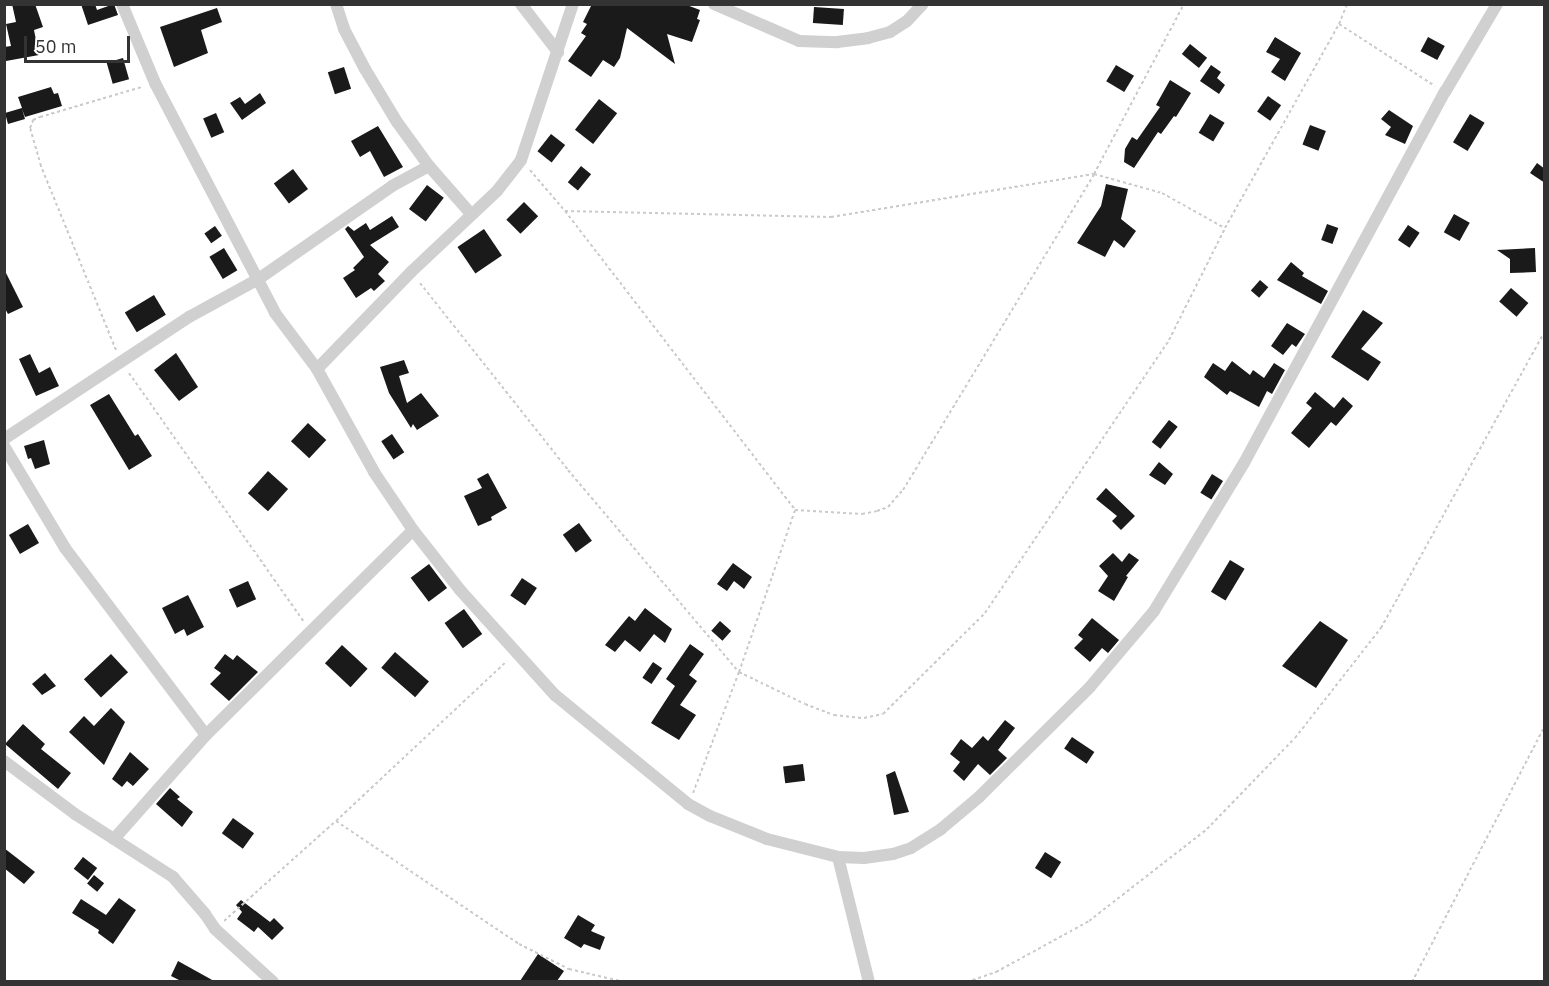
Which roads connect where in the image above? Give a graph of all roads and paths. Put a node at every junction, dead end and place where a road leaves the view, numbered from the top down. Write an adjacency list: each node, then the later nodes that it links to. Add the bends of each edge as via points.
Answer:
1 (122, 4): 12 (street)
2 (336, 4): 15 (street, via 365,69)
3 (521, 4): 11 (street)
4 (573, 4): 11 (street)
5 (714, 4): 6 (street, via 799,40 837,42 890,32)
6 (922, 4)
7 (1184, 4): 16 (path)
8 (1347, 4): 10 (path)
9 (1497, 4): 13 (street)
10 (1339, 24): 13 (path); 19 (path)
11 (558, 52): 14 (street)
12 (155, 83): 21 (street); 23 (path, via 40,117 33,120 30,128 41,166)
13 (1445, 92): 38 (street, via 1244,463 1154,611 1090,687 942,829 893,854)
14 (521, 160): 17 (path); 18 (street)
15 (429, 166): 18 (street); 21 (street, via 392,186)
16 (1094, 174): 17 (path, via 831,217); 19 (path, via 1162,193); 27 (path, via 896,500 888,507 862,514)
17 (565, 211): 27 (path)
18 (471, 214): 20 (street)
19 (1225, 228): 31 (path, via 1169,340 985,613 883,714 864,718 834,715)
20 (411, 272): 24 (street); 31 (path, via 568,470)
21 (257, 280): 23 (street); 24 (street, via 275,314)
22 (1545, 333): 43 (path, via 1381,628 1295,738 1207,829 1089,921 996,972)
23 (120, 361): 25 (street); 29 (path)
24 (317, 369): 28 (street, via 374,472)
25 (4, 439)
26 (4, 446): 33 (street, via 65,548)
27 (795, 510): 31 (path)
28 (414, 530): 29 (street); 30 (street)
29 (310, 631): 33 (street)
30 (515, 653): 35 (street, via 555,695); 36 (path)
31 (739, 672): 35 (path)
32 (1545, 727): 44 (path)
33 (206, 735): 37 (street)
34 (4, 761): 37 (street)
35 (688, 804): 38 (street, via 767,839)
36 (336, 821): 39 (path); 41 (path, via 519,944 569,969)
37 (114, 839): 39 (street, via 173,877)
38 (838, 857): 42 (street)
39 (215, 929): 40 (street)
40 (273, 981)
41 (625, 981)
42 (870, 981)
43 (967, 981)
44 (1412, 981)

